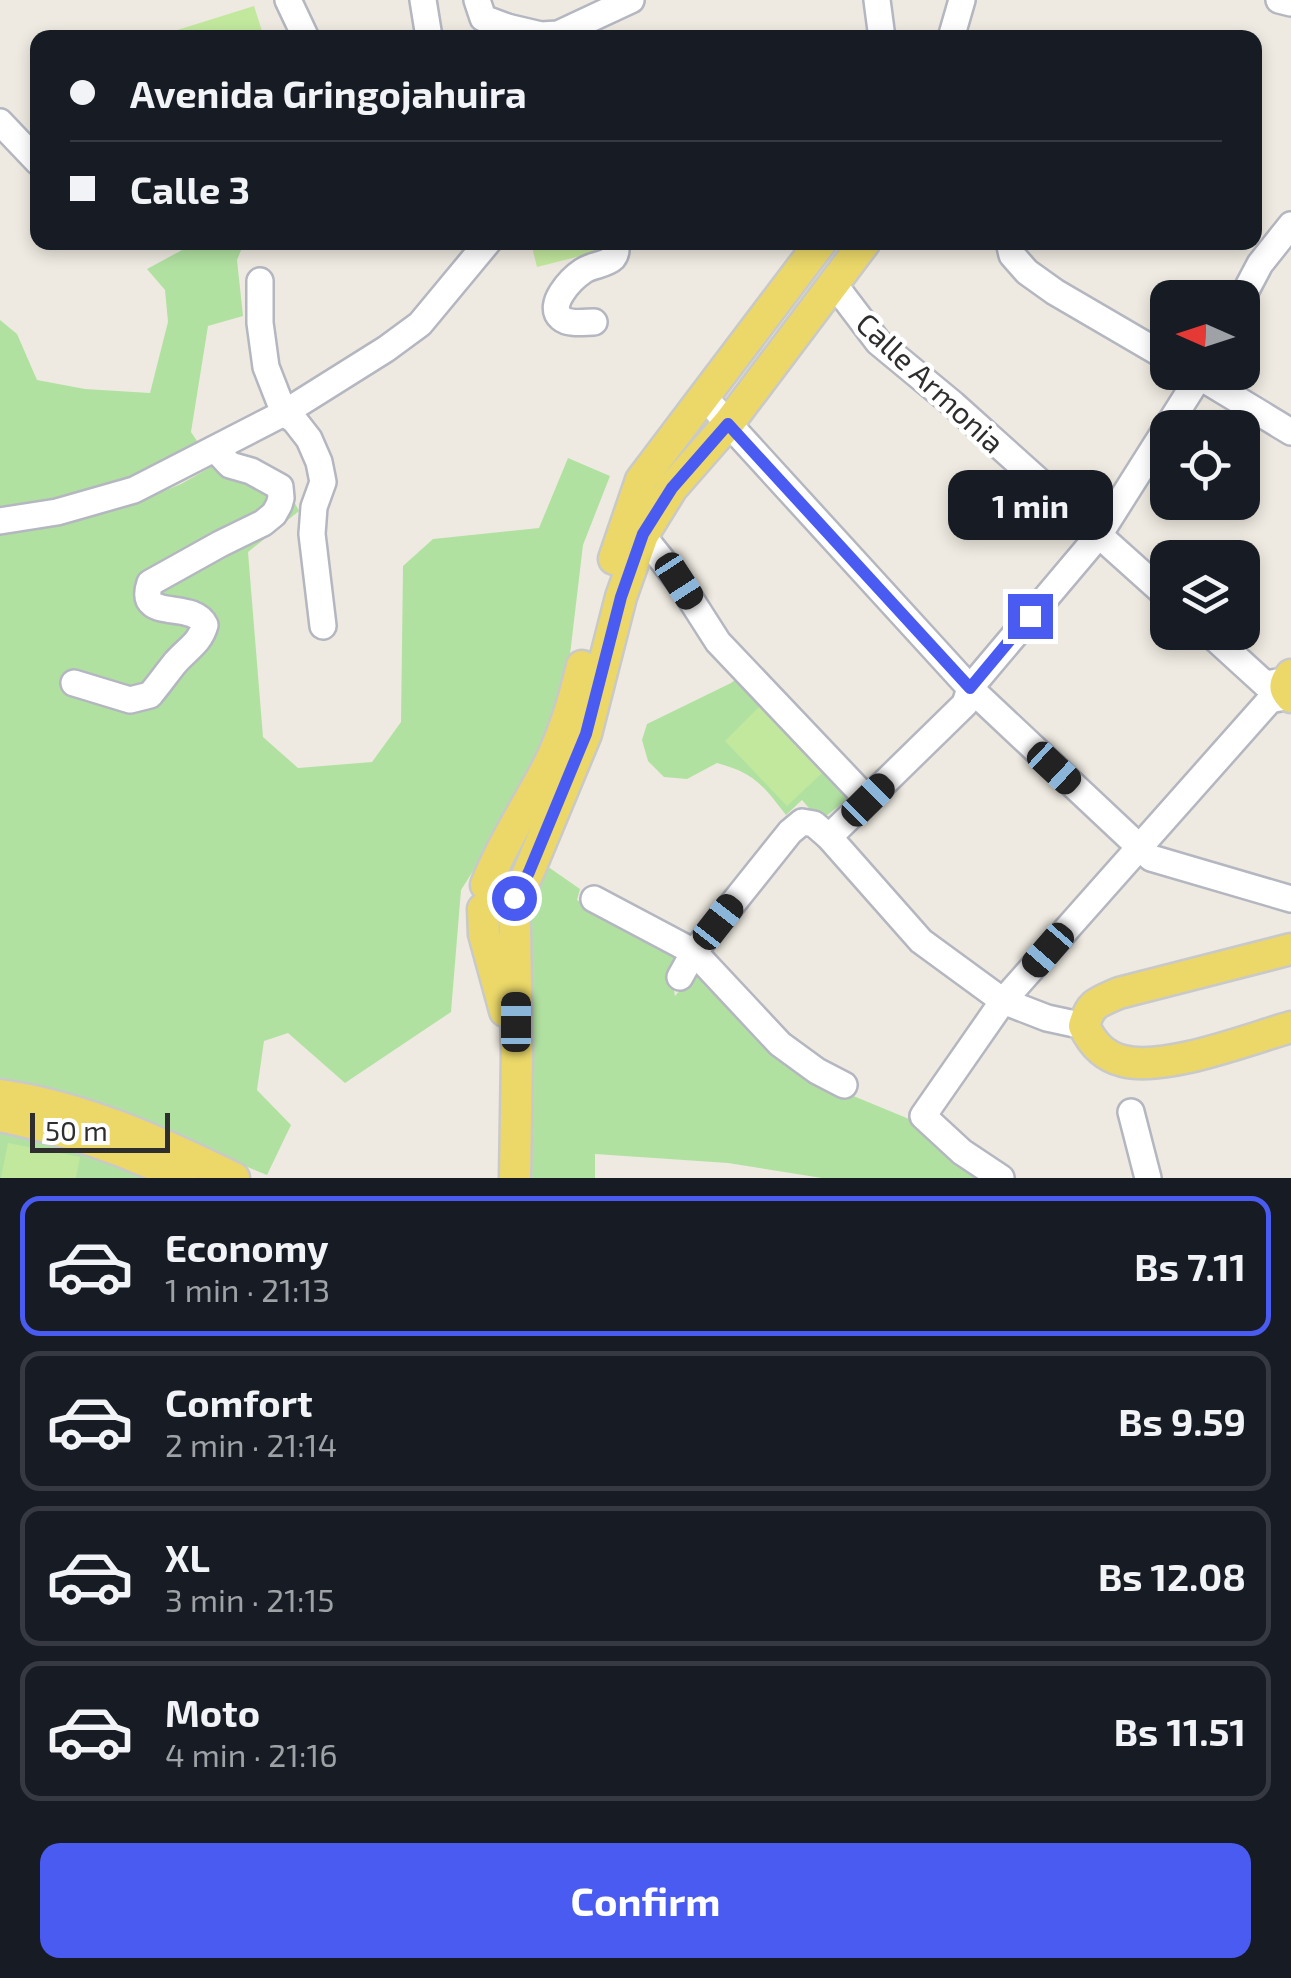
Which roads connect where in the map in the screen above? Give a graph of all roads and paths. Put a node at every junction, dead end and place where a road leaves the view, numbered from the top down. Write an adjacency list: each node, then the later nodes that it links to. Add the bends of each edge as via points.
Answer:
1 (288, 0): 9 (street)
2 (423, 0): 10 (street)
3 (477, 0): 11 (street, via 483,18)
4 (631, 0): 12 (street)
5 (878, 0): 13 (street)
6 (962, 0): 14 (street)
7 (1278, 0): 8 (street)
8 (1291, 3)
9 (302, 30)
10 (428, 30)
11 (498, 30)
12 (567, 30)
13 (881, 30)
14 (953, 30)
15 (0, 122): 16 (street)
16 (30, 154)
17 (1288, 232): 24 (street)
18 (481, 250): 30 (street, via 420,324)
19 (616, 250): 25 (street, via 612,260 587,268 558,300 562,319)
20 (818, 250): 29 (main road)
21 (1011, 250): 26 (street, via 1026,272)
22 (850, 263): 31 (main road); 36 (street, Calle Armonia, via 878,342)
23 (260, 280): 30 (street, via 266,367)
24 (1252, 280)
25 (594, 322)
26 (1150, 347)
27 (1188, 390): 36 (street)
28 (1224, 390): 32 (street)
29 (705, 398): 31 (street); 35 (main road, via 641,480)
30 (284, 413): 33 (street); 38 (street, via 310,439 323,482 312,534)
31 (728, 424): 35 (main road); 42 (street)
32 (1291, 432)
33 (216, 449): 34 (street, via 134,490); 40 (street, via 230,465 280,487 281,498 263,523 150,584 150,602 199,615 203,634 150,695 130,700)
34 (0, 522)
35 (635, 526): 43 (street, via 718,642); 60 (main road, via 586,734 522,886 499,898 516,929)
36 (1099, 535): 37 (street, Calle Armonia); 42 (street)
37 (1150, 580)
38 (324, 626)
39 (1228, 650): 41 (street, via 1265,684)
40 (74, 683)
41 (1289, 687): 45 (street)
42 (970, 688): 43 (street, via 965,704); 45 (street)
43 (868, 800): 44 (street)
44 (829, 837): 49 (street, via 802,822 790,832); 51 (street, via 921,941)
45 (1138, 847): 47 (street, via 1151,858); 51 (street)
46 (594, 898): 49 (street)
47 (1291, 899)
48 (1291, 949): 52 (main road, via 1097,1002)
49 (694, 952): 50 (street); 54 (street, via 780,1044)
50 (680, 977)
51 (1003, 1001): 52 (street); 61 (street, via 923,1116)
52 (1084, 1026): 53 (main road, via 1105,1053 1153,1063)
53 (1291, 1027)
54 (844, 1085)
55 (0, 1094): 59 (main road, via 94,1118)
56 (1132, 1112): 62 (street)
57 (0, 1116): 58 (main road, via 88,1138)
58 (182, 1178)
59 (234, 1178)
60 (515, 1178)
61 (1001, 1178)
62 (1148, 1178)

